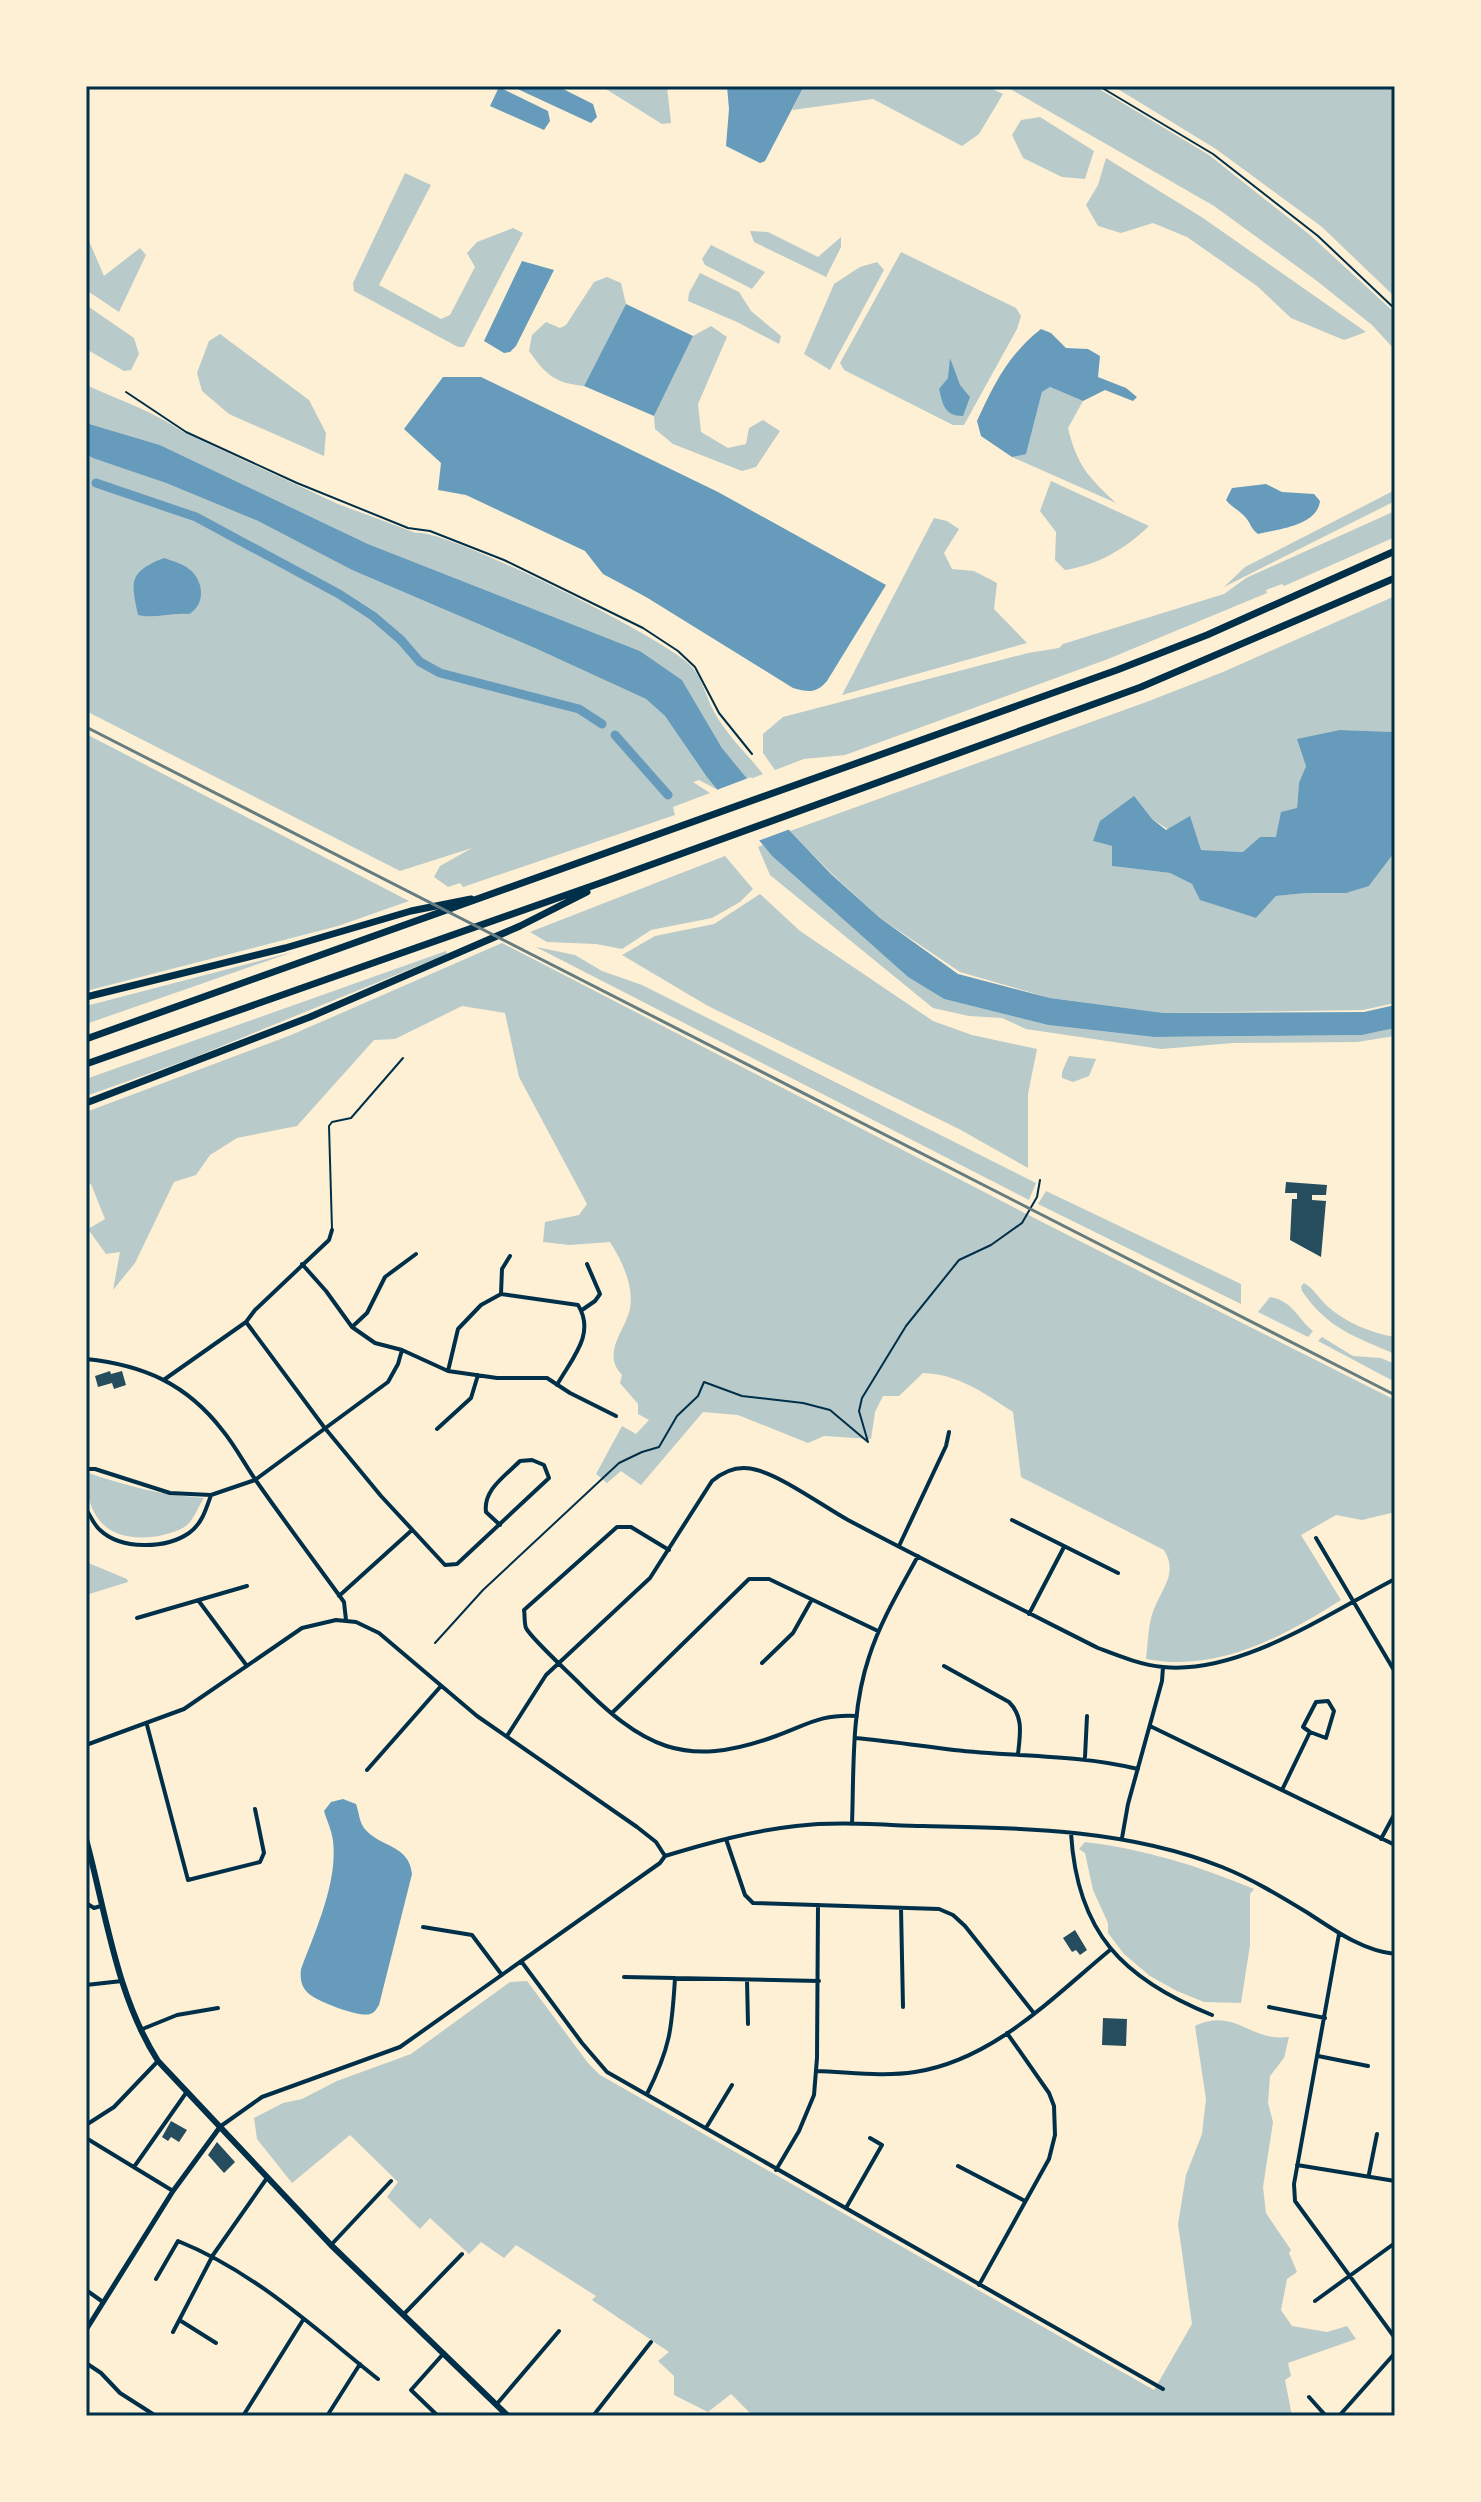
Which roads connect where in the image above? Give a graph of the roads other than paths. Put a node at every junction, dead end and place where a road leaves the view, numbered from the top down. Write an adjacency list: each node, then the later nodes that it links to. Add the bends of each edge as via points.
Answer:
1 (1395, 551): 4 (highway, via 1207,635)
2 (1395, 578): 3 (highway, via 1141,687)
3 (606, 881): 8 (highway); 9 (highway, via 520,926 259,1038)
4 (493, 895): 5 (highway, via 411,911); 6 (highway)
5 (86, 997)
6 (86, 1039)
7 (403, 1058): 10 (lane, via 351,1118 329,1126)
8 (86, 1064)
9 (86, 1103)
10 (332, 1230): 13 (street, via 329,1240)
11 (416, 1254): 18 (street, via 385,1277 367,1313)
12 (510, 1256): 15 (street, via 502,1269)
13 (302, 1264): 17 (street); 18 (street)
14 (587, 1264): 16 (street, via 600,1294)
15 (501, 1294): 16 (street, via 578,1305); 21 (street, via 481,1305 458,1329)
16 (582, 1310): 24 (street, via 584,1337)
17 (246, 1322): 23 (street); 26 (street)
18 (352, 1327): 19 (street, via 375,1343)
19 (402, 1350): 21 (street); 26 (street, via 388,1382)
20 (86, 1359): 23 (street, via 131,1366)
21 (448, 1371): 22 (street)
22 (478, 1375): 24 (street, via 547,1378); 27 (street, via 471,1398)
23 (165, 1379): 30 (street, via 197,1402 223,1431)
24 (557, 1385): 25 (street)
25 (616, 1416)
26 (324, 1427): 30 (street); 35 (street)
27 (437, 1429)
28 (949, 1432): 37 (street)
29 (86, 1469): 31 (street, via 170,1493)
30 (255, 1480): 31 (street); 44 (street)
31 (211, 1495): 32 (street, via 204,1516 189,1533 160,1544 129,1544 101,1531)
32 (86, 1509)
33 (1012, 1520): 38 (street)
34 (500, 1525): 34 (street, via 486,1512 489,1492 520,1461 544,1465 549,1478); 35 (street, via 457,1564 445,1565)
35 (412, 1530): 44 (street)
36 (1316, 1538): 47 (street)
37 (899, 1546): 39 (street, via 767,1473 743,1468 712,1481); 40 (street)
38 (1064, 1547): 41 (street); 48 (street)
39 (669, 1550): 52 (street, via 650,1578); 52 (street, via 631,1527 617,1527 524,1610 526,1628)
40 (918, 1556): 48 (street); 51 (street)
41 (1118, 1573)
42 (1395, 1579): 47 (street)
43 (247, 1586): 45 (street)
44 (339, 1596): 50 (street)
45 (198, 1600): 49 (street); 54 (street)
46 (811, 1601): 51 (street); 53 (street, via 793,1633); 59 (street, via 769,1579 745,1581)
47 (1353, 1601): 56 (street, via 1260,1650 1221,1663); 57 (street)
48 (1029, 1614): 56 (street, via 1098,1648)
49 (137, 1618)
50 (346, 1620): 54 (street, via 302,1628); 58 (street, via 379,1633)
51 (878, 1631): 60 (street)
52 (560, 1663): 59 (street); 65 (street, via 546,1675)
53 (762, 1663)
54 (247, 1666): 62 (street, via 199,1700)
55 (944, 1666): 68 (street, via 1016,1709)
56 (1163, 1667): 63 (street)
57 (1395, 1672)
58 (441, 1686): 65 (street); 71 (street)
59 (612, 1713): 60 (street, via 649,1739 701,1754 747,1747 818,1717)
60 (857, 1716): 66 (street)
61 (1087, 1716): 69 (street)
62 (147, 1725): 67 (street); 73 (street, via 188,1880 260,1862 264,1853)
63 (1150, 1726): 70 (street); 72 (street)
64 (1310, 1732): 64 (street, via 1303,1727 1316,1702 1328,1701 1334,1711 1326,1738); 72 (street)
65 (507, 1736): 82 (street, via 637,1827)
66 (855, 1738): 68 (street); 75 (street)
67 (86, 1745)
68 (1018, 1754): 69 (street)
69 (1085, 1758): 70 (street)
70 (1138, 1769): 77 (street)
71 (367, 1770)
72 (1282, 1790): 79 (street)
73 (255, 1809)
74 (1395, 1813): 79 (street)
75 (852, 1824): 76 (street); 78 (street, via 794,1826)
76 (1071, 1833): 77 (street); 89 (street, via 1084,1905)
77 (1122, 1838): 88 (street, via 1230,1870)
78 (726, 1839): 82 (street); 84 (street, via 749,1901)
79 (1381, 1839): 81 (street)
80 (87, 1844): 85 (main road)
81 (1395, 1845)
82 (665, 1856): 91 (street)
83 (86, 1903): 85 (street)
84 (818, 1905): 86 (street); 97 (street)
85 (103, 1906): 96 (main road)
86 (901, 1908): 99 (street); 102 (street, via 939,1909 953,1915)
87 (423, 1927): 92 (street, via 472,1935)
88 (1339, 1933): 90 (street); 104 (street)
89 (1110, 1950): 102 (street); 103 (street, via 1142,1979)
90 (1395, 1954)
91 (521, 1961): 92 (street); 114 (street, via 607,2072)
92 (502, 1975): 116 (street, via 400,2047 262,2097)
93 (624, 1977): 94 (street)
94 (675, 1978): 95 (street); 114 (street, via 672,2030)
95 (747, 1980): 97 (street); 105 (street)
96 (122, 1981): 98 (street); 106 (main road)
97 (819, 1981): 111 (street)
98 (86, 1985)
99 (903, 2007)
100 (1269, 2007): 104 (street)
101 (218, 2008): 106 (street, via 177,2015)
102 (1033, 2012): 107 (street)
103 (1212, 2015)
104 (1325, 2018): 108 (street)
105 (748, 2024)
106 (140, 2030): 109 (main road)
107 (1007, 2033): 111 (street, via 981,2051 916,2072); 130 (street, via 1049,2093 1056,2119 1049,2159)
108 (1318, 2056): 110 (street); 121 (street)
109 (158, 2061): 113 (main road); 115 (street, via 114,2107)
110 (1368, 2066)
111 (817, 2071): 124 (street, via 814,2095)
112 (732, 2085): 117 (street)
113 (186, 2093): 116 (main road); 123 (street)
114 (646, 2095): 117 (street)
115 (86, 2125)
116 (221, 2126): 126 (main road); 129 (main road)
117 (706, 2128): 124 (street)
118 (1377, 2134): 125 (street)
119 (86, 2138): 123 (street)
120 (870, 2138): 131 (street, via 882,2145)
121 (1297, 2165): 125 (street); 136 (street, via 1295,2201)
122 (958, 2166): 130 (street)
123 (134, 2167): 129 (street)
124 (776, 2170): 131 (street)
125 (1369, 2175): 128 (street)
126 (267, 2178): 133 (main road); 135 (street)
127 (391, 2181): 133 (street)
128 (1395, 2181)
129 (173, 2191): 141 (main road)
130 (1025, 2201): 138 (street)
131 (846, 2208): 138 (street)
132 (1395, 2243): 136 (street)
133 (331, 2245): 142 (main road)
134 (462, 2254): 142 (street)
135 (213, 2255): 137 (street, via 178,2241); 143 (street); 144 (street)
136 (1350, 2276): 140 (street); 148 (street)
137 (156, 2279)
138 (979, 2285): 156 (street)
139 (86, 2290): 141 (street)
140 (1315, 2301)
141 (103, 2302): 145 (main road)
142 (404, 2314): 151 (main road)
143 (304, 2319): 154 (street); 161 (street)
144 (180, 2320): 147 (street); 150 (street)
145 (86, 2330)
146 (559, 2331): 158 (street)
147 (173, 2332)
148 (1395, 2338)
149 (651, 2342): 159 (street)
150 (216, 2343)
151 (444, 2353): 158 (main road); 163 (street, via 411,2390)
152 (1395, 2353): 168 (street)
153 (86, 2363): 160 (street)
154 (360, 2364): 155 (street); 162 (street)
155 (378, 2379)
156 (1163, 2389)
157 (1309, 2397): 167 (street)
158 (496, 2405): 164 (main road)
159 (599, 2409): 165 (street); 166 (street)
160 (156, 2416)
161 (243, 2416)
162 (327, 2416)
163 (438, 2416)
164 (507, 2416)
165 (593, 2416)
166 (607, 2416)
167 (1326, 2416)
168 (1339, 2416)

